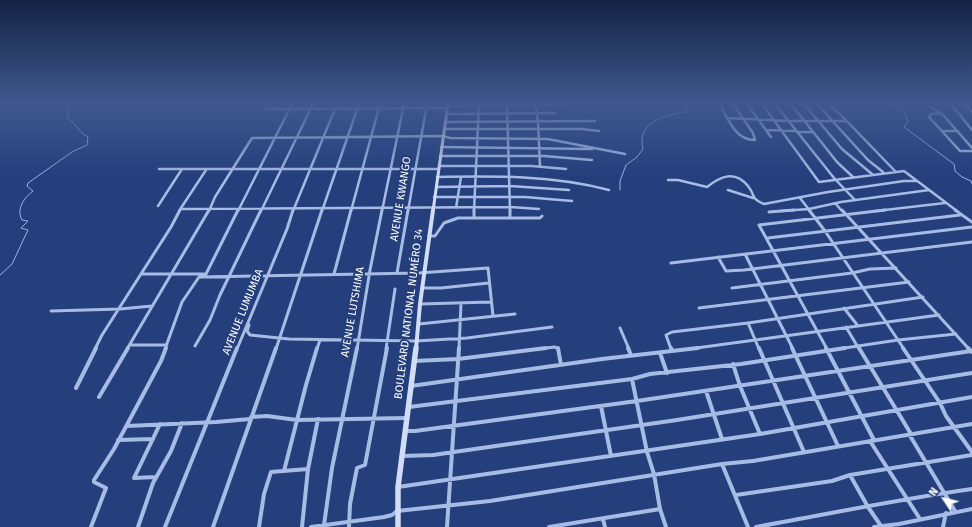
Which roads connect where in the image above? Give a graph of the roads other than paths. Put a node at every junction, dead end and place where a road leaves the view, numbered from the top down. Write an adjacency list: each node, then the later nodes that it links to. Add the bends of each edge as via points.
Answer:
1 (278, 129): 37 (street)
2 (301, 129): 30 (street)
3 (327, 129): 31 (street, AVENUE LUMUMBA)
4 (350, 129): 32 (street)
5 (373, 129): 33 (street)
6 (399, 129): 34 (street, AVENUE LUTSHIMA)
7 (422, 129): 35 (street, AVENUE KWANGO)
8 (444, 129): 9 (street); 29 (main road, BOULEVARD NATIONAL NUMÉRO 34)
9 (478, 129): 10 (street); 38 (street)
10 (508, 129): 11 (street); 39 (street)
11 (538, 129): 23 (street); 40 (street)
12 (735, 129): 13 (street, via 742,138 755,140)
13 (750, 129)
14 (780, 129): 24 (street)
15 (795, 129): 25 (street)
16 (810, 129): 28 (street)
17 (825, 129): 74 (street, via 857,163)
18 (840, 129): 73 (street, via 868,160)
19 (853, 129): 72 (street)
20 (939, 129): 26 (street)
21 (956, 129): 27 (street)
22 (766, 130): 24 (street); 36 (street)
23 (599, 131)
24 (782, 131): 25 (street); 81 (street, via 817,181)
25 (797, 131): 28 (street); 81 (street)
26 (941, 131): 27 (street); 48 (street, via 960,151)
27 (958, 131): 47 (street)
28 (813, 132): 79 (street)
29 (443, 136): 35 (street); 38 (street); 41 (main road, BOULEVARD NATIONAL NUMÉRO 34)
30 (297, 137): 31 (street); 37 (street); 66 (street)
31 (323, 137): 32 (street); 67 (street, AVENUE LUMUMBA)
32 (347, 137): 33 (street); 68 (street)
33 (371, 137): 34 (street); 69 (street)
34 (397, 137): 35 (street); 70 (street, AVENUE LUTSHIMA)
35 (421, 137): 71 (street, AVENUE KWANGO)
36 (771, 137)
37 (273, 138): 63 (street); 65 (street, via 251,139)
38 (478, 138): 39 (street); 43 (street)
39 (508, 138): 40 (street); 44 (street)
40 (538, 138): 45 (street); 46 (street)
41 (441, 147): 42 (street); 50 (main road, BOULEVARD NATIONAL NUMÉRO 34)
42 (462, 147): 43 (street); 51 (street)
43 (477, 147): 44 (street); 52 (street)
44 (509, 147): 45 (street); 53 (street)
45 (539, 147): 46 (street); 54 (street)
46 (598, 148): 49 (street)
47 (972, 148)
48 (972, 151)
49 (625, 154)
50 (440, 156): 51 (street); 59 (main road, BOULEVARD NATIONAL NUMÉRO 34)
51 (461, 156): 52 (street)
52 (477, 156): 53 (street); 56 (street)
53 (509, 156): 54 (street); 57 (street)
54 (539, 156): 55 (street); 58 (street)
55 (592, 160)
56 (477, 166): 57 (street); 59 (street); 77 (street)
57 (510, 166): 58 (street); 78 (street)
58 (540, 166): 60 (street)
59 (439, 167): 71 (street); 75 (main road, BOULEVARD NATIONAL NUMÉRO 34)
60 (566, 168)
61 (159, 169): 62 (street)
62 (182, 169): 64 (street); 102 (street)
63 (258, 169): 65 (street); 66 (street); 113 (street)
64 (206, 170): 65 (street); 112 (street)
65 (232, 170): 117 (street)
66 (280, 170): 67 (street); 104 (street)
67 (310, 170): 68 (street); 105 (street, AVENUE LUMUMBA)
68 (336, 170): 69 (street); 114 (street)
69 (363, 170): 70 (street); 106 (street)
70 (390, 170): 71 (street); 107 (street, AVENUE LUTSHIMA)
71 (415, 170): 108 (street, AVENUE KWANGO)
72 (895, 171): 73 (street); 82 (street, via 906,172)
73 (883, 172): 74 (street)
74 (872, 174): 79 (street)
75 (437, 176): 76 (street); 84 (main road, BOULEVARD NATIONAL NUMÉRO 34)
76 (460, 176): 77 (street); 85 (street)
77 (476, 177): 78 (street); 86 (street)
78 (510, 177): 83 (street); 88 (street, via 549,178)
79 (853, 177): 81 (street)
80 (668, 180): 96 (street, via 707,186 724,176 735,176 748,186)
81 (836, 180): 90 (street)
82 (916, 181): 90 (street); 91 (street)
83 (510, 186): 86 (street); 87 (street); 95 (street)
84 (436, 187): 85 (street); 92 (main road, BOULEVARD NATIONAL NUMÉRO 34)
85 (460, 187): 86 (street); 93 (street)
86 (476, 187): 94 (street)
87 (569, 190)
88 (609, 190)
89 (728, 190): 96 (street)
90 (845, 190): 97 (street); 98 (street)
91 (930, 190): 98 (street); 101 (street)
92 (434, 197): 93 (street); 109 (main road, BOULEVARD NATIONAL NUMÉRO 34)
93 (458, 197): 94 (street); 110 (street)
94 (475, 197): 95 (street); 111 (street)
95 (511, 197): 99 (street); 103 (street)
96 (754, 198): 97 (street, via 764,204)
97 (800, 198): 116 (street)
98 (855, 200): 100 (street)
99 (572, 201)
100 (835, 203): 116 (street); 121 (street)
101 (945, 203): 119 (street); 121 (street)
102 (158, 206)
103 (510, 207): 111 (street); 115 (street); 123 (street)
104 (262, 208): 105 (street); 113 (street); 153 (street)
105 (294, 208): 114 (street); 151 (street, AVENUE LUMUMBA)
106 (352, 208): 107 (street); 114 (street); 148 (street)
107 (382, 208): 108 (street); 149 (street, AVENUE LUTSHIMA)
108 (409, 208): 109 (street); 144 (street, AVENUE KWANGO)
109 (432, 208): 110 (street); 129 (main road, BOULEVARD NATIONAL NUMÉRO 34)
110 (456, 208): 111 (street)
111 (474, 208): 122 (street)
112 (182, 209): 117 (street); 146 (street)
113 (239, 209): 117 (street); 150 (street)
114 (322, 209): 152 (street)
115 (539, 209)
116 (809, 209): 118 (street); 124 (street)
117 (210, 210): 147 (street)
118 (769, 212)
119 (961, 215): 125 (street); 127 (street)
120 (542, 216): 123 (street)
121 (847, 216): 124 (street); 127 (street)
122 (474, 217): 123 (street); 129 (street, via 446,222 435,236)
123 (510, 218)
124 (817, 219): 128 (street); 130 (street, via 759,225)
125 (972, 222)
126 (972, 227): 131 (street)
127 (858, 228): 128 (street); 131 (street)
128 (825, 231): 130 (street); 133 (street)
129 (429, 236): 143 (main road, BOULEVARD NATIONAL NUMÉRO 34)
130 (768, 238): 134 (street)
131 (870, 239): 133 (street); 135 (street)
132 (972, 242): 135 (street)
133 (833, 244): 134 (street); 138 (street)
134 (774, 251): 136 (street); 140 (street)
135 (882, 253): 138 (street); 141 (street)
136 (745, 254): 137 (street); 142 (street)
137 (718, 257): 139 (street); 142 (street, via 726,271)
138 (843, 258): 140 (street); 145 (street)
139 (671, 263)
140 (780, 266): 142 (street); 154 (street)
141 (896, 268): 145 (street); 156 (street)
142 (753, 270): 157 (street)
143 (425, 272): 144 (street); 155 (street, via 488,268); 158 (main road, BOULEVARD NATIONAL NUMÉRO 34)
144 (397, 273): 149 (street)
145 (852, 273): 154 (street); 160 (street)
146 (142, 274): 147 (street); 172 (street)
147 (171, 274): 150 (street); 169 (street)
148 (334, 274): 149 (street); 152 (street)
149 (370, 274): 193 (street, AVENUE LUTSHIMA)
150 (205, 275): 153 (street); 200 (street, via 197,278 185,296)
151 (268, 275): 152 (street); 153 (street); 179 (street, AVENUE LUMUMBA)
152 (301, 275): 192 (street)
153 (230, 276): 201 (street)
154 (789, 281): 157 (street); 162 (street)
155 (489, 282): 158 (street); 165 (street)
156 (909, 282): 160 (street); 163 (street)
157 (761, 284): 159 (street); 164 (street)
158 (423, 288): 167 (main road, BOULEVARD NATIONAL NUMÉRO 34)
159 (732, 288)
160 (862, 288): 162 (street); 168 (street)
161 (395, 289): 195 (street)
162 (798, 296): 164 (street); 175 (street)
163 (923, 297): 168 (street); 176 (street)
164 (769, 300): 170 (street); 178 (street)
165 (491, 302): 166 (street); 177 (street)
166 (461, 303): 167 (street); 180 (street)
167 (420, 304): 183 (main road, BOULEVARD NATIONAL NUMÉRO 34)
168 (874, 304): 171 (street); 181 (street)
169 (152, 306): 172 (street); 199 (street)
170 (699, 308)
171 (844, 308): 175 (street); 184 (street)
172 (120, 309): 173 (street); 226 (street, via 102,335)
173 (51, 311)
174 (515, 314): 177 (street)
175 (807, 314): 178 (street); 188 (street)
176 (939, 315): 181 (street); 189 (street)
177 (493, 316): 180 (street)
178 (777, 318): 182 (street); 190 (street)
179 (250, 319): 192 (street, via 247,331 250,335 266,335); 250 (street, AVENUE LUMUMBA)
180 (460, 320): 183 (street); 191 (street)
181 (885, 322): 184 (street); 197 (street)
182 (748, 323): 198 (street); 203 (street, via 667,333 666,337)
183 (419, 324): 196 (main road, BOULEVARD NATIONAL NUMÉRO 34)
184 (858, 326): 186 (street)
185 (552, 327): 191 (street)
186 (846, 327): 188 (street); 202 (street)
187 (620, 328): 207 (street)
188 (818, 332): 190 (street); 204 (street)
189 (956, 334): 197 (street); 205 (street)
190 (787, 336): 198 (street); 208 (street)
191 (459, 338): 196 (street); 209 (street)
192 (280, 339): 194 (street); 243 (street)
193 (359, 339): 194 (street); 195 (street); 244 (street, AVENUE LUTSHIMA)
194 (320, 340): 248 (street)
195 (388, 340): 196 (street); 247 (street)
196 (417, 340): 211 (main road, BOULEVARD NATIONAL NUMÉRO 34)
197 (898, 340): 202 (street); 212 (street)
198 (755, 341): 203 (street); 210 (street)
199 (131, 345): 200 (street); 230 (street)
200 (167, 345): 255 (street, via 161,362)
201 (195, 346)
202 (857, 347): 204 (street); 215 (street)
203 (672, 351): 206 (street)
204 (827, 351): 208 (street); 216 (street)
205 (972, 351): 212 (street)
206 (660, 353): 207 (street); 217 (street)
207 (630, 355): 214 (street)
208 (796, 356): 210 (street); 219 (street)
209 (458, 359): 211 (street); 214 (street, via 555,347 558,348); 220 (street)
210 (764, 360): 213 (street); 223 (street)
211 (414, 361): 224 (main road, BOULEVARD NATIONAL NUMÉRO 34)
212 (911, 361): 215 (street); 222 (street)
213 (733, 364): 217 (street); 225 (street)
214 (561, 365): 220 (street)
215 (870, 367): 216 (street); 227 (street)
216 (839, 371): 219 (street); 229 (street)
217 (666, 373): 221 (street)
218 (972, 373): 222 (street)
219 (806, 376): 223 (street); 232 (street)
220 (456, 379): 224 (street); 233 (street)
221 (632, 379): 233 (street); 234 (street)
222 (924, 380): 227 (street); 235 (street)
223 (774, 381): 225 (street); 236 (street)
224 (410, 386): 238 (main road, BOULEVARD NATIONAL NUMÉRO 34)
225 (740, 386): 228 (street); 239 (street)
226 (76, 388)
227 (882, 388): 229 (street); 240 (street)
228 (706, 390): 234 (street); 241 (street)
229 (851, 393): 232 (street); 242 (street)
230 (99, 396)
231 (972, 397): 235 (street)
232 (817, 399): 236 (street); 251 (street)
233 (454, 402): 238 (street); 256 (street)
234 (637, 402): 237 (street); 254 (street)
235 (940, 403): 240 (street); 257 (street)
236 (784, 404): 239 (street); 258 (street)
237 (601, 406): 256 (street); 259 (street)
238 (408, 407): 245 (main road, BOULEVARD NATIONAL NUMÉRO 34)
239 (749, 409): 241 (street); 261 (street)
240 (897, 411): 242 (street); 262 (street)
241 (713, 414): 254 (street); 264 (street)
242 (862, 417): 251 (street); 266 (street)
243 (251, 418): 248 (street, via 267,416); 250 (street); 304 (street)
244 (343, 418): 246 (street); 247 (street); 298 (street, AVENUE LUTSHIMA, via 332,468)
245 (407, 418): 247 (street); 260 (main road, BOULEVARD NATIONAL NUMÉRO 34)
246 (318, 419): 248 (street); 276 (street)
247 (374, 419): 297 (street, via 366,465 357,468)
248 (297, 420): 278 (street)
249 (182, 423): 250 (street); 252 (street); 281 (street, via 171,451)
250 (207, 423): 303 (street, AVENUE LUMUMBA)
251 (829, 423): 258 (street); 267 (street)
252 (160, 424): 255 (street); 263 (street)
253 (972, 424): 257 (street)
254 (641, 425): 259 (street); 269 (street)
255 (127, 426): 265 (street)
256 (454, 426): 260 (street, via 415,432); 268 (street)
257 (953, 426): 262 (street); 271 (street)
258 (794, 427): 261 (street); 270 (street)
259 (606, 429): 268 (street); 273 (street)
260 (405, 431): 272 (main road, BOULEVARD NATIONAL NUMÉRO 34)
261 (760, 434): 264 (street)
262 (910, 434): 266 (street); 274 (street)
263 (153, 439): 265 (street); 281 (street, via 134,478)
264 (722, 439): 269 (street)
265 (118, 440): 301 (street, via 94,480 106,488)
266 (872, 440): 267 (street); 277 (street)
267 (838, 446): 270 (street)
268 (453, 451): 272 (street); 282 (street)
269 (647, 452): 273 (street); 279 (street)
270 (804, 452): 275 (street)
271 (972, 454): 274 (street)
272 (402, 456): 283 (main road, BOULEVARD NATIONAL NUMÉRO 34)
273 (611, 456): 282 (street)
274 (926, 463): 277 (street); 285 (street)
275 (722, 464): 279 (street); 286 (street)
276 (308, 469): 278 (street); 306 (street)
277 (889, 469): 280 (street); 287 (street)
278 (284, 471): 305 (street, via 271,472 264,494)
279 (654, 474): 288 (street); 290 (street)
280 (850, 475): 286 (street, via 832,481); 289 (street)
281 (156, 477): 302 (street)
282 (451, 479): 283 (street); 288 (street)
283 (398, 487): 292 (main road, BOULEVARD NATIONAL NUMÉRO 34)
284 (972, 489): 285 (street)
285 (943, 492): 287 (street); 293 (street)
286 (736, 495): 313 (street)
287 (908, 498): 289 (street); 296 (street)
288 (448, 506): 292 (street); 309 (street)
289 (868, 508): 299 (street); 314 (street)
290 (660, 509): 295 (street); 312 (street)
291 (972, 509): 293 (street)
292 (397, 511): 297 (street, via 392,515); 308 (main road, BOULEVARD NATIONAL NUMÉRO 34)
293 (955, 512): 294 (street)
294 (946, 513): 296 (street); 316 (street)
295 (603, 519): 310 (street); 311 (street)
296 (920, 519): 300 (street)
297 (349, 524): 298 (street)
298 (324, 525): 307 (street)
299 (881, 526): 300 (street); 315 (street)
300 (899, 526)
301 (91, 527)
302 (138, 527)
303 (165, 527)
304 (213, 527)
305 (259, 527)
306 (302, 527)
307 (311, 527)
308 (398, 527)
309 (447, 527)
310 (549, 527)
311 (605, 527)
312 (666, 527)
313 (748, 527)
314 (756, 527)
315 (874, 527)
316 (943, 527)

